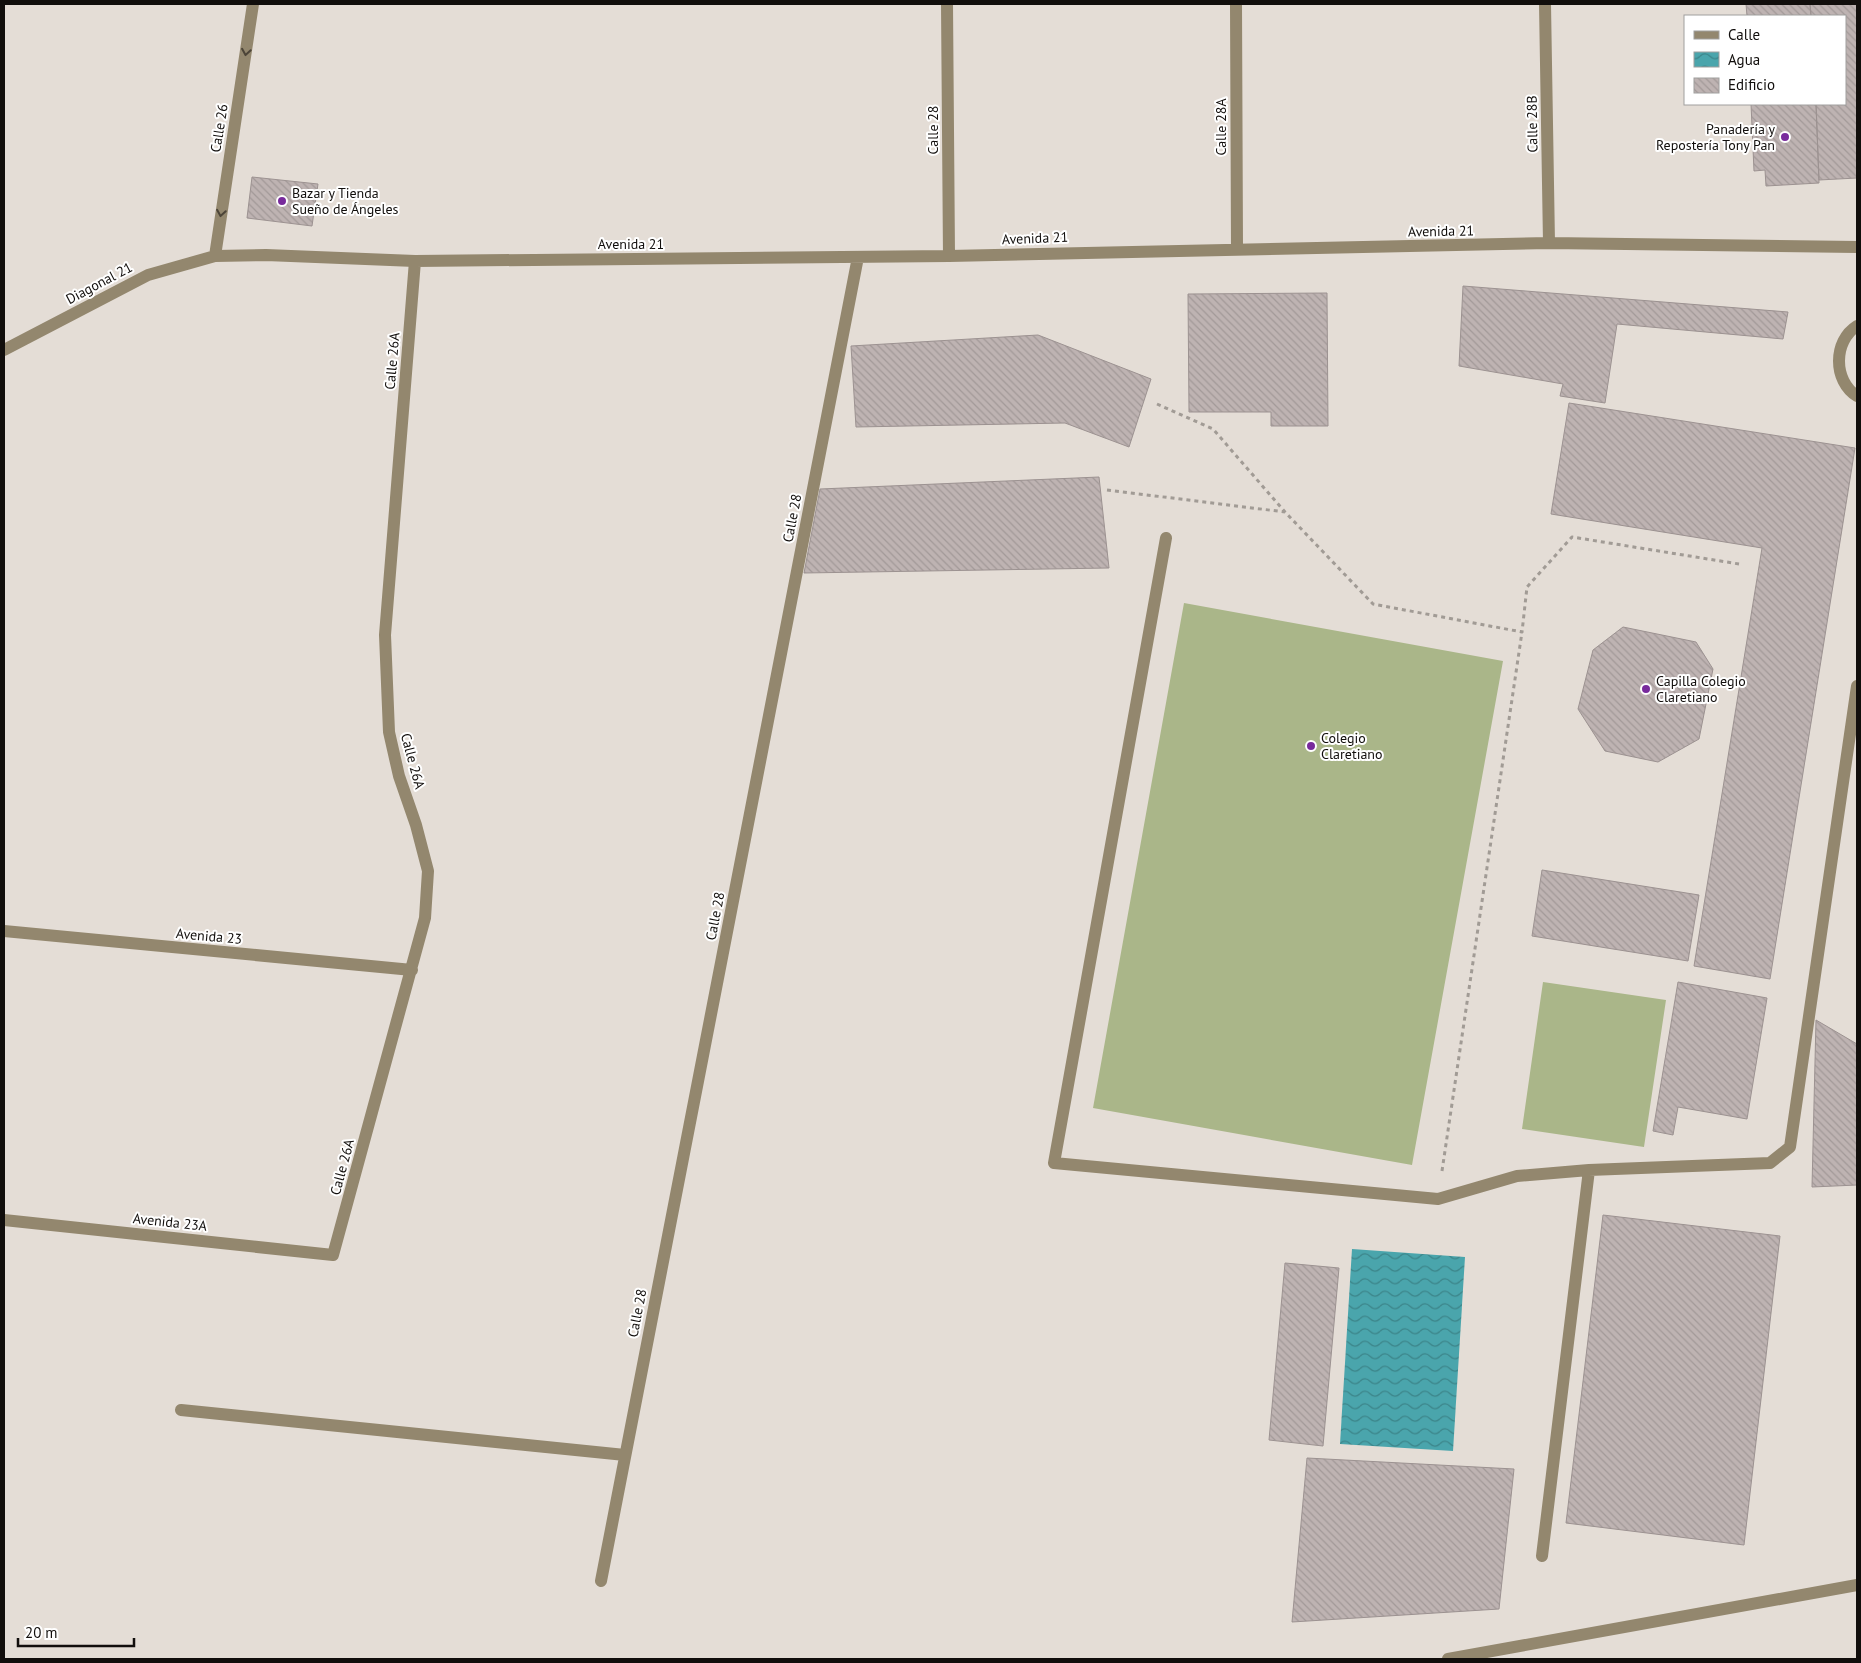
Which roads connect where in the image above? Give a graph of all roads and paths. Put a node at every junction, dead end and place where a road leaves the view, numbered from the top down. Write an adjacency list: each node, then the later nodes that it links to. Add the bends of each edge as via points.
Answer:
1 (253, 4): 8 (street, Calle 26, one-way to 8)
2 (947, 4): 9 (street, Calle 28)
3 (1236, 4): 7 (street, Calle 28A)
4 (1545, 4): 5 (street, Calle 28B)
5 (1549, 244): 6 (street, Avenida 21); 7 (street, Avenida 21)
6 (1857, 247)
7 (1236, 250): 9 (street, Avenida 21)
8 (215, 256): 11 (street, Avenida 21); 13 (street, Diagonal 21, via 148,275)
9 (949, 256): 10 (street, Avenida 21)
10 (858, 257): 11 (street, Avenida 21); 29 (street, Calle 28)
11 (415, 261): 23 (street, Calle 26A, via 385,635 389,732 428,871 425,918)
12 (1857, 326): 14 (street, via 1847,335 1840,349 1839,371)
13 (4, 350)
14 (1857, 396)
15 (1157, 404): 17 (path, via 1213,429)
16 (1107, 490): 17 (path)
17 (1285, 512): 20 (path, via 1373,604)
18 (1166, 538): 25 (street, via 1054,1163)
19 (1739, 564): 20 (path, via 1572,537 1527,587)
20 (1522, 632): 25 (path)
21 (1857, 686): 24 (street, via 1790,1147 1770,1163)
22 (4, 931): 23 (street, Avenida 23)
23 (412, 970): 27 (street, Calle 26A)
24 (1589, 1170): 25 (street, via 1517,1176); 30 (street)
25 (1438, 1199)
26 (4, 1220): 27 (street, Avenida 23A)
27 (333, 1255)
28 (181, 1410): 29 (street)
29 (625, 1455): 31 (street, Calle 28)
30 (1542, 1556)
31 (601, 1580)
32 (1857, 1585): 33 (street)
33 (1448, 1659)

